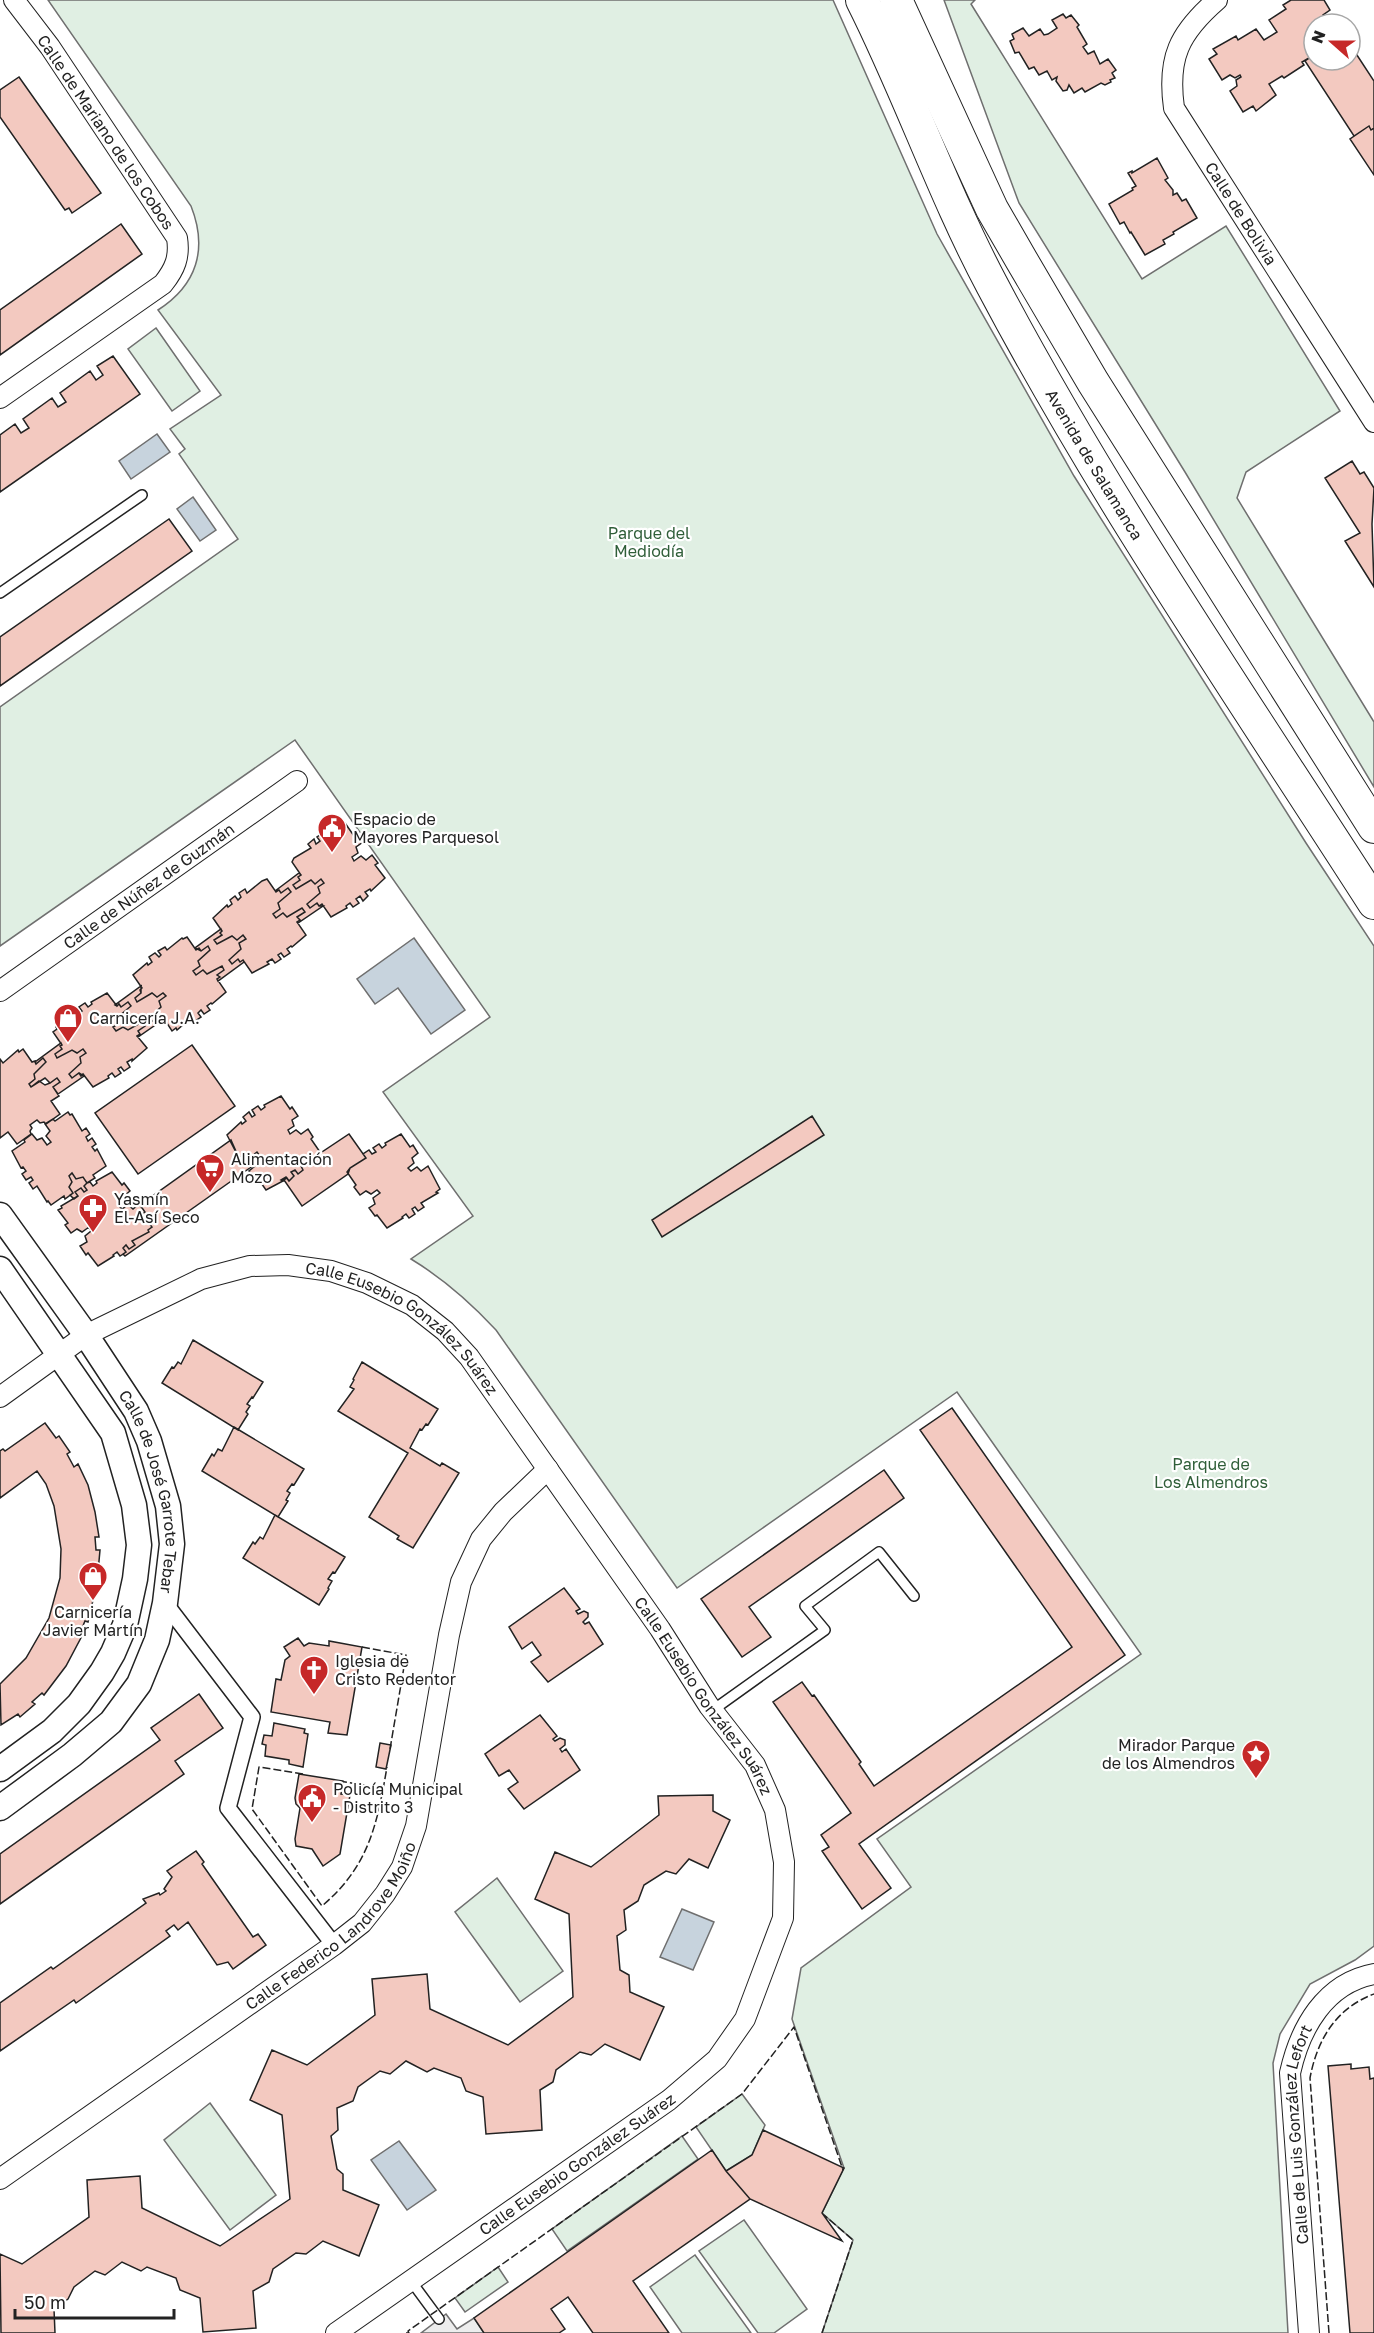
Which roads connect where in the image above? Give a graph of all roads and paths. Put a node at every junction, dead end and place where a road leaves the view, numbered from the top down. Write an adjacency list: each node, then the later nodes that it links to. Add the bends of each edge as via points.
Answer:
1 (14, 0): 5 (street, Calle de Mariano de los Cobos, via 50,47 177,238 179,252 173,271 163,284)
2 (862, 0): 11 (highway, Avenida de Salamanca, via 950,201 1057,402)
3 (1217, 0): 6 (street, Calle de Bolivia, via 1190,27 1174,56 1174,108)
4 (899, 2): 10 (highway, via 992,209 1093,382)
5 (0, 398)
6 (1374, 422)
7 (142, 495): 8 (lane)
8 (0, 593)
9 (297, 781): 12 (street, Calle de Núñez de Guzmán)
10 (1374, 827)
11 (1374, 903)
12 (0, 991)
13 (0, 1215): 15 (street, Calle de José Garrote Tebar)
14 (0, 1269): 16 (street, Calle de José Garrote Tebar)
15 (86, 1335): 16 (street, Calle Eusebio González Suárez); 18 (street, Calle Eusebio González Suárez, via 201,1279 250,1266 288,1265 331,1271 412,1305 445,1331 469,1357); 20 (street, Calle de José Garrote Tebar, via 136,1411 149,1441 168,1506 172,1544)
16 (60, 1354): 17 (street, Calle Eusebio González Suárez); 22 (street, Calle de José Garrote Tebar, via 113,1433 134,1505 139,1545 135,1579 113,1653 79,1704 52,1731)
17 (0, 1397)
18 (548, 1469): 21 (street, Calle Eusebio González Suárez); 24 (street, Calle Federico Landrove Moiño, via 481,1539 461,1582 416,1826 402,1867 362,1923)
19 (914, 1596): 21 (lane, via 879,1552 806,1606 825,1630)
20 (165, 1603): 23 (street, Calle de José Garrote Tebar, via 157,1640 139,1684 111,1722); 24 (street, via 252,1717 228,1808)
21 (713, 1710): 27 (street, Calle Eusebio González Suárez, via 755,1765 775,1810 784,1862 783,1918 745,2019 717,2059 669,2100)
22 (0, 1769)
23 (0, 1808)
24 (334, 1945): 26 (street, Calle Federico Landrove Moiño)
25 (1374, 1974): 30 (street, Calle de Luis González Lefort, via 1359,1977 1335,1991 1313,2014 1294,2052 1290,2073)
26 (0, 2179)
27 (411, 2281): 28 (lane); 29 (street, Calle Eusebio González Suárez)
28 (440, 2319)
29 (336, 2333)
30 (1310, 2333)

